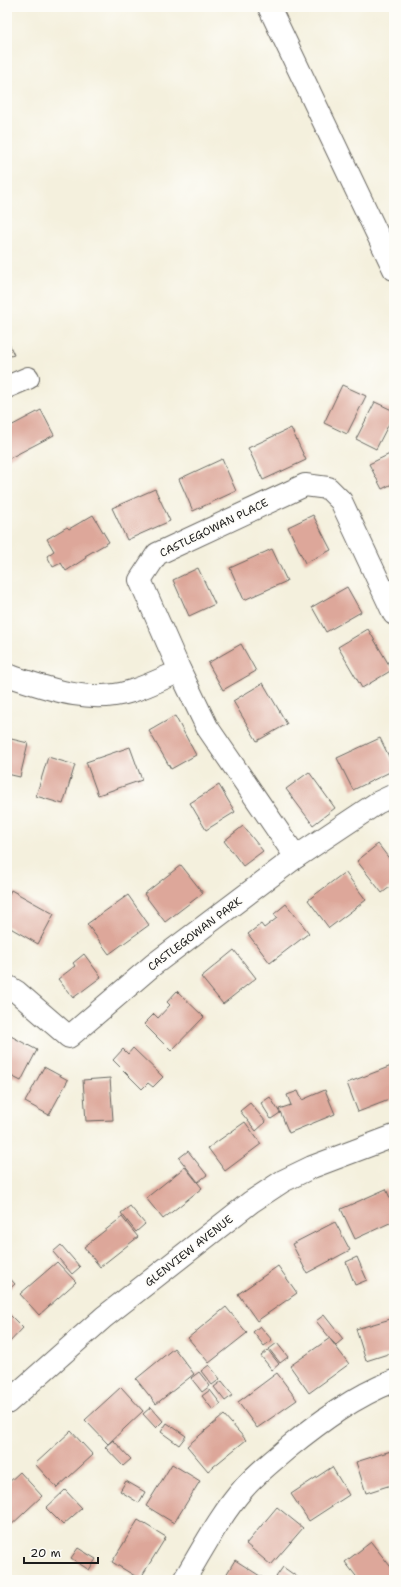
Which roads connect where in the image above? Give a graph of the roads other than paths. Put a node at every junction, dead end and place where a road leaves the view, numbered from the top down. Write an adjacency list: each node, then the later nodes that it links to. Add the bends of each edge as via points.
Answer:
1 (269, 7): 2 (street)
2 (394, 269)
3 (28, 378): 4 (street)
4 (7, 387)
5 (394, 614): 6 (street, CASTLEGOWAN PLACE, via 341,501 328,488 304,485 157,554 140,580)
6 (180, 671): 7 (street, via 131,691 107,696 81,696); 9 (street, CASTLEGOWAN PLACE, via 207,727)
7 (7, 675)
8 (394, 794): 9 (street, CASTLEGOWAN PARK)
9 (296, 856): 10 (street, CASTLEGOWAN PARK, via 153,965 69,1038)
10 (7, 986)
11 (394, 1136): 13 (street, GLENVIEW AVENUE, via 312,1167 283,1181 251,1202 104,1317)
12 (394, 1381): 14 (street, via 350,1403 312,1429 244,1488 220,1520)
13 (7, 1403)
14 (184, 1580)

